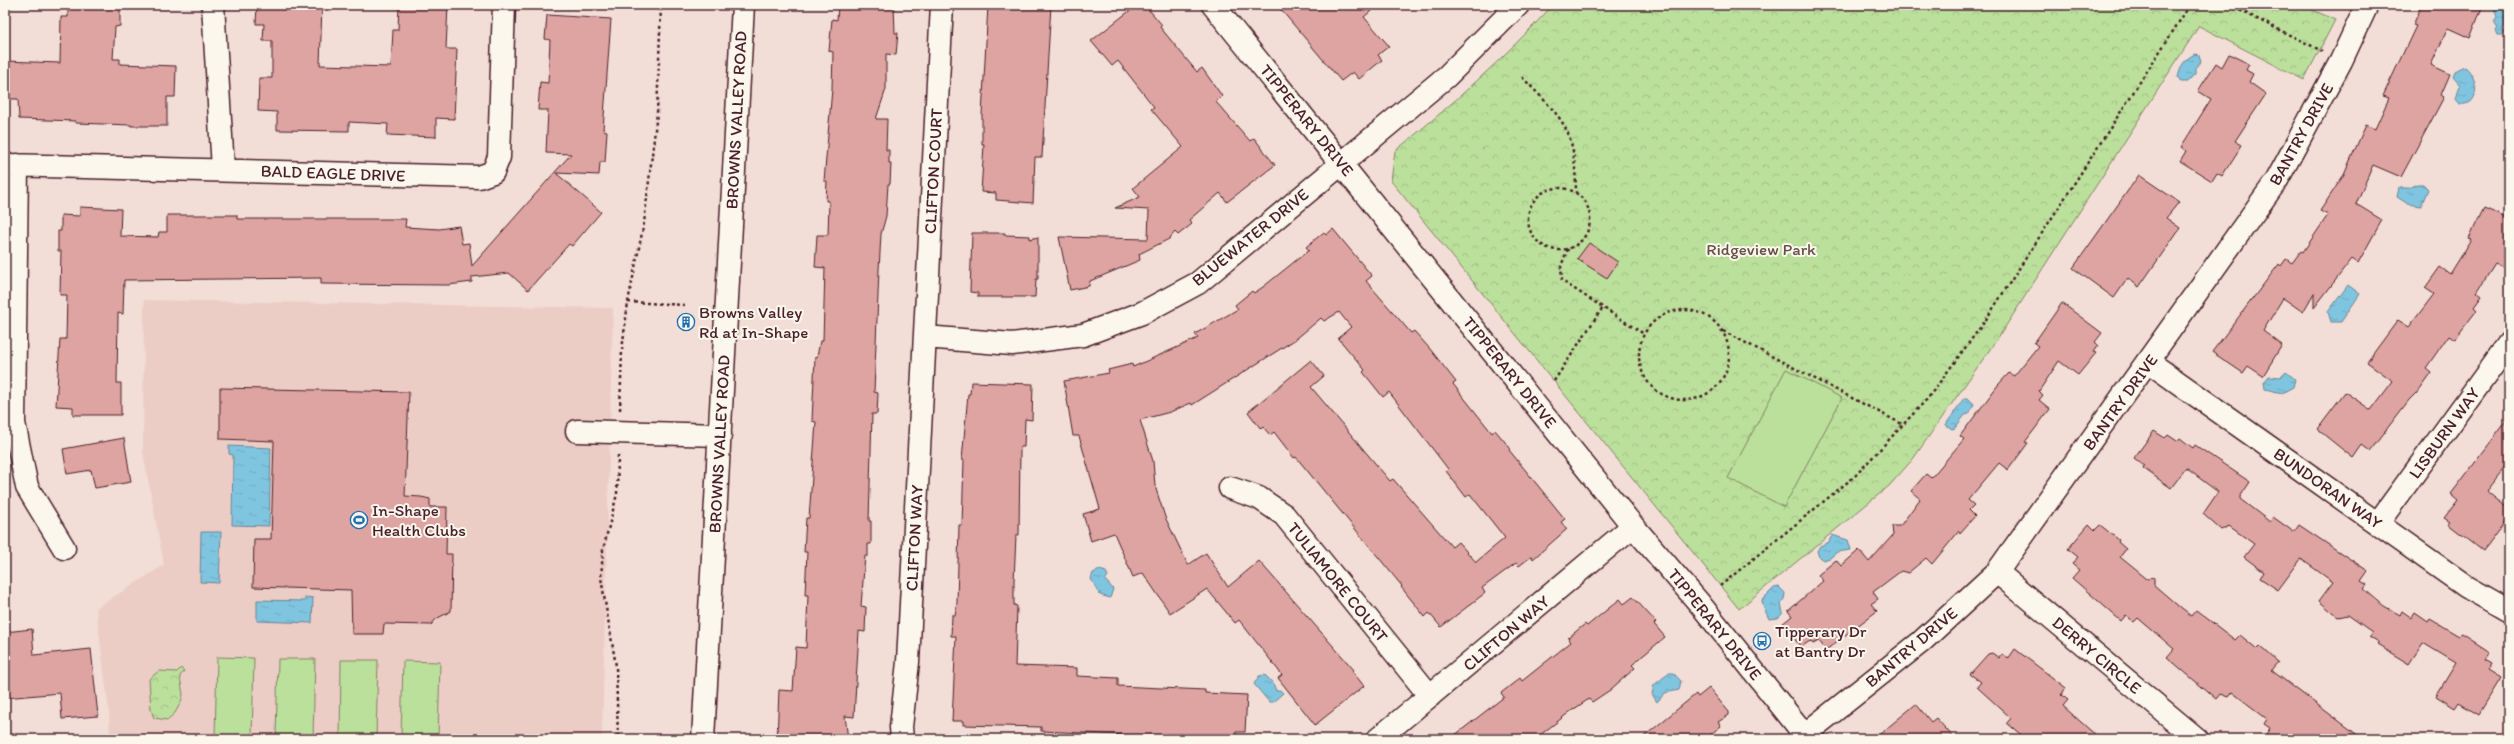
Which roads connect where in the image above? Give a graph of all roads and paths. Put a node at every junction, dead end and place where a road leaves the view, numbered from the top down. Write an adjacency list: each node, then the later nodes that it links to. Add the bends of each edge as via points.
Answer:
1 (213, 5): 15 (street)
2 (504, 5): 15 (street, BALD EAGLE DRIVE, via 498,157 493,172 479,177 452,178)
3 (661, 5): 18 (path, via 657,113 644,223)
4 (743, 5): 30 (street, BROWNS VALLEY ROAD)
5 (942, 5): 23 (street, CLIFTON COURT)
6 (1213, 5): 13 (street, TIPPERARY DRIVE)
7 (1518, 5): 13 (street, BLUEWATER DRIVE, via 1447,76)
8 (2190, 5): 27 (path, via 1985,321 1928,398)
9 (2229, 5): 11 (path)
10 (2366, 5): 11 (street, BANTRY DRIVE)
11 (2341, 61): 25 (street, BANTRY DRIVE, via 2277,180)
12 (1522, 77): 16 (path, via 1558,115 1568,131 1575,161)
13 (1341, 162): 23 (street, BLUEWATER DRIVE, via 1198,283 1142,313 1083,335 1012,344); 33 (street, TIPPERARY DRIVE)
14 (11, 165): 15 (street, BALD EAGLE DRIVE); 34 (street, via 14,423 27,487)
15 (223, 169)
16 (1576, 193): 17 (path, via 1588,209 1588,228 1577,244); 17 (path, via 1556,188 1546,191 1534,201 1528,215 1528,225 1539,243 1548,248)
17 (1568, 248): 20 (path, via 1561,266 1562,281)
18 (628, 302): 19 (path); 29 (path, via 622,350)
19 (686, 305)
20 (1603, 307): 22 (path); 26 (path)
21 (1723, 331): 22 (path, via 1710,317 1696,310 1681,309 1666,313 1653,321); 22 (path, via 1728,340 1730,355 1728,370 1721,383 1710,393 1696,399 1681,400 1666,397 1653,389 1644,377 1639,363 1639,348); 27 (path)
22 (1644, 334)
23 (925, 337): 42 (street, CLIFTON WAY)
24 (2509, 343): 32 (street, LISBURN WAY)
25 (2150, 362): 32 (street, BUNDORAN WAY); 35 (street, BANTRY DRIVE)
26 (1554, 381)
27 (1902, 424): 36 (path, via 1849,482)
28 (577, 431): 29 (street)
29 (619, 432): 30 (street); 40 (path, via 617,494 603,550 601,578 616,666)
30 (720, 435): 41 (street, BROWNS VALLEY ROAD)
31 (1230, 488): 38 (street, TULIAMORE COURT, via 1259,498 1284,515)
32 (2378, 523): 37 (street, BUNDORAN WAY, via 2467,587)
33 (1633, 526): 38 (street, CLIFTON WAY); 39 (street, TIPPERARY DRIVE, via 1700,604)
34 (64, 548)
35 (1997, 572): 39 (street, BANTRY DRIVE, via 1921,642); 44 (street, DERRY CIRCLE)
36 (1720, 586)
37 (2509, 611)
38 (1430, 696): 43 (street, CLIFTON WAY)
39 (1804, 737)
40 (618, 739)
41 (703, 739)
42 (902, 739)
43 (1378, 739)
44 (2197, 739)

